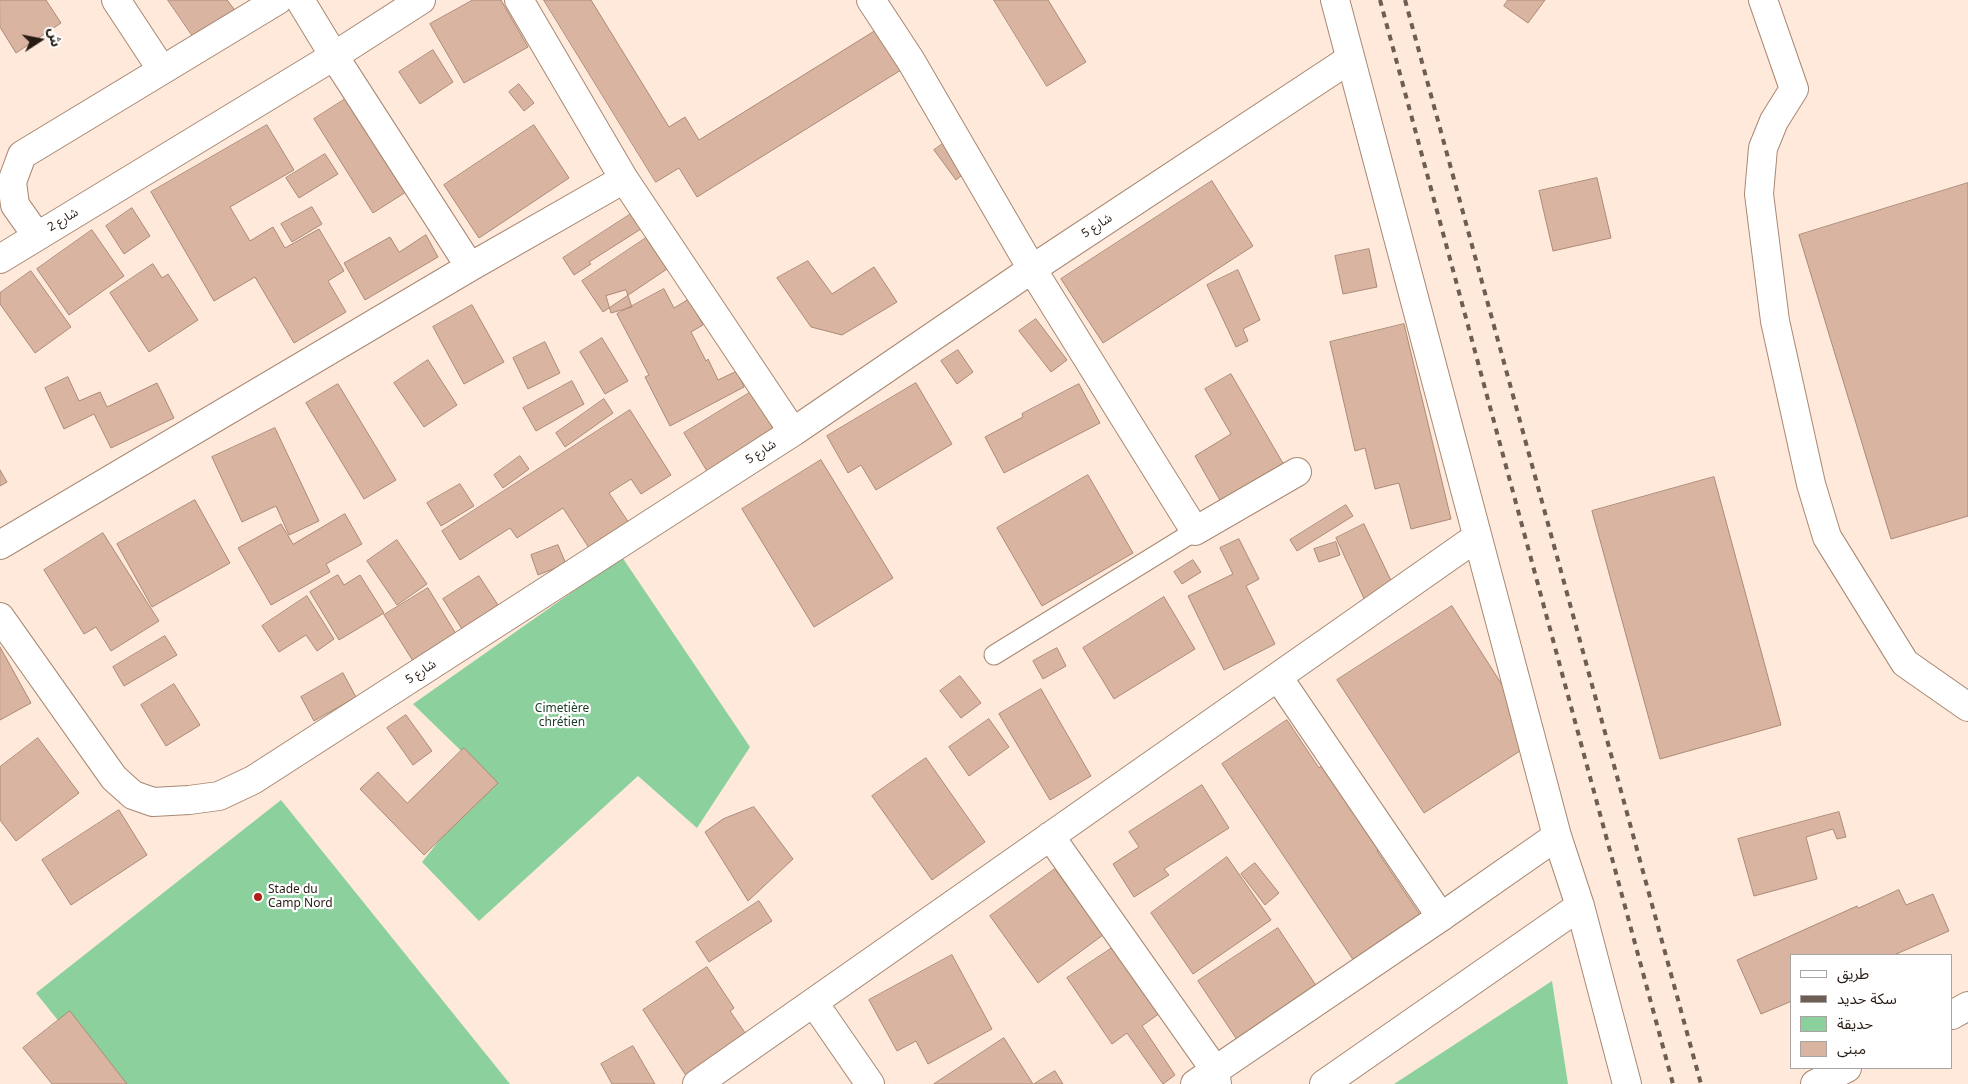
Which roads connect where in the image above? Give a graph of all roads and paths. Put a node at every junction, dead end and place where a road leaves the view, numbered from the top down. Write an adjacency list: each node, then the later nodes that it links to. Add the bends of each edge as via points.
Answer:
1 (116, 0): 11 (main road)
2 (278, 0): 11 (main road, شارع 2)
3 (300, 0): 9 (main road)
4 (421, 0): 9 (main road, شارع 2)
5 (519, 0): 12 (main road)
6 (871, 0): 16 (main road)
7 (1335, 0): 10 (main road)
8 (1763, 0): 25 (main road, via 1794,89 1774,121 1763,148 1759,194 1775,321 1810,484 1827,537 1905,663)
9 (334, 56): 13 (main road, شارع 2); 15 (main road)
10 (1350, 59): 16 (main road, شارع 5); 20 (main road)
11 (162, 70): 13 (main road, شارع 2, via 22,155 12,182 15,205)
12 (624, 179): 15 (main road); 17 (main road)
13 (37, 236): 14 (main road)
14 (0, 259)
15 (470, 267): 21 (main road)
16 (1032, 269): 17 (main road, شارع 5); 19 (main road)
17 (793, 432): 22 (main road, شارع 5, via 253,780 219,796 153,802 133,795 114,778)
18 (1297, 472): 19 (main road)
19 (1195, 531): 23 (lane)
20 (1477, 536): 24 (main road); 27 (main road)
21 (0, 545)
22 (0, 617)
23 (994, 655)
24 (1278, 677): 26 (main road); 29 (main road)
25 (1968, 706)
26 (1050, 836): 30 (main road); 34 (main road)
27 (1558, 836): 28 (main road); 29 (main road)
28 (1580, 906): 37 (main road); 38 (main road)
29 (1441, 917): 34 (main road)
30 (814, 1003): 35 (main road); 36 (main road)
31 (1968, 1006): 32 (main road)
32 (1953, 1014)
33 (1845, 1069): 39 (main road)
34 (1209, 1079)
35 (698, 1084)
36 (870, 1084)
37 (1324, 1084)
38 (1627, 1084)
39 (1815, 1084)

